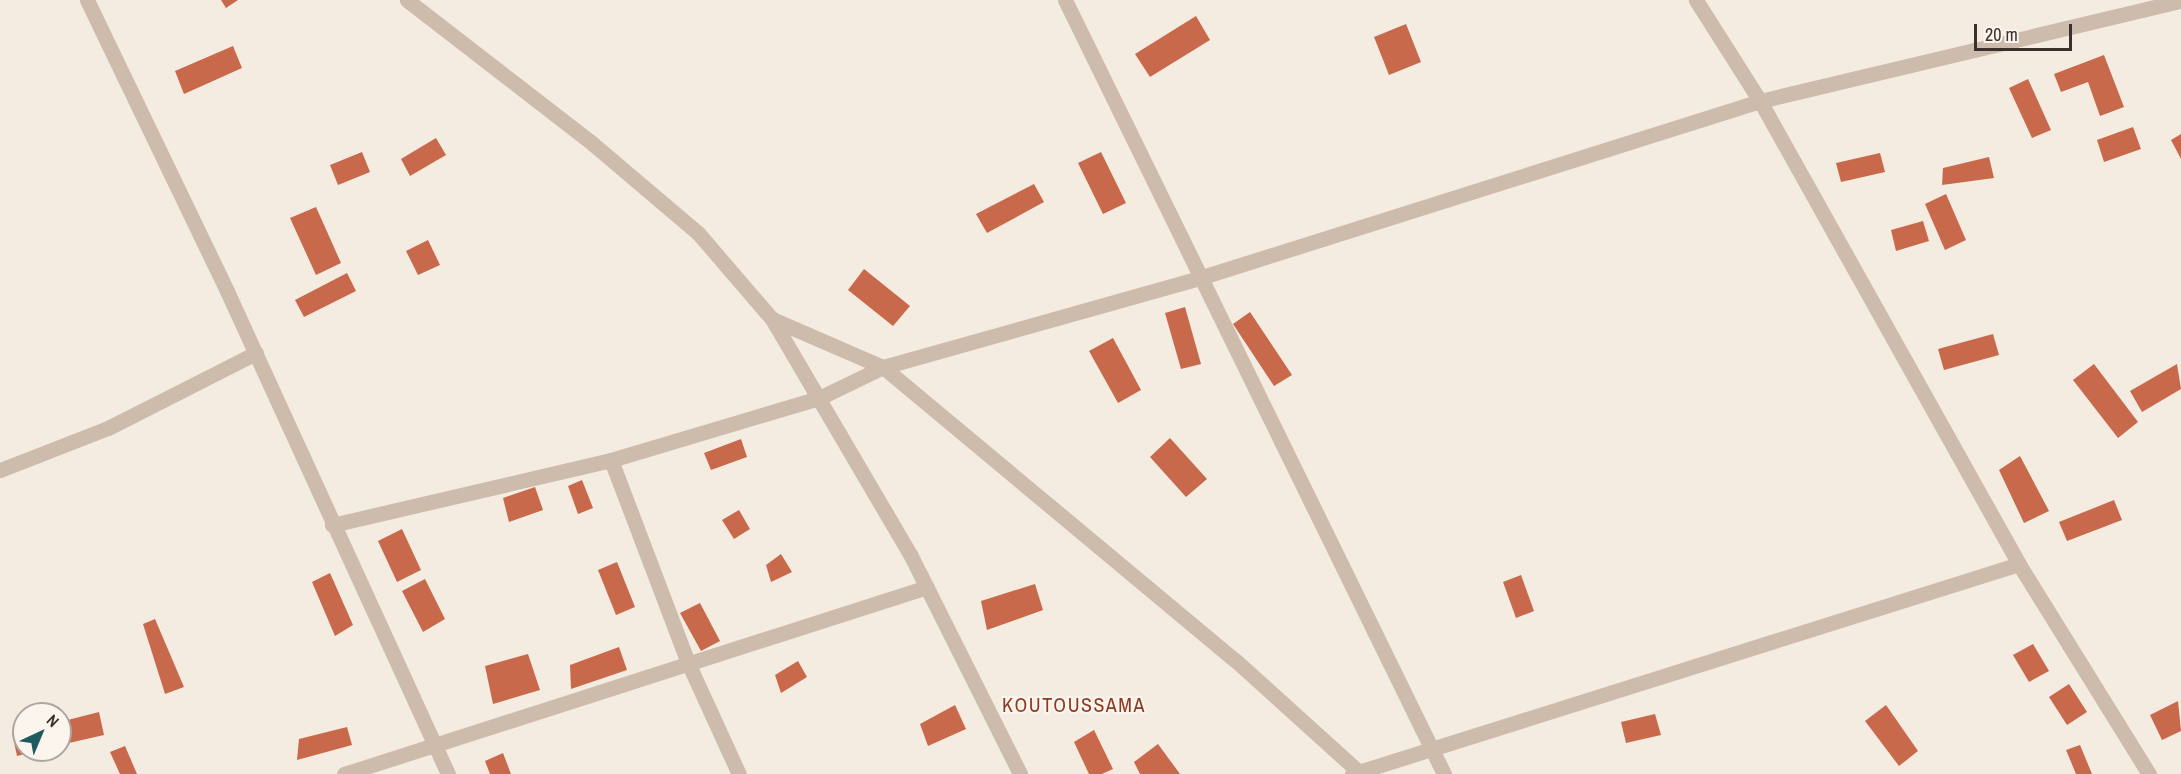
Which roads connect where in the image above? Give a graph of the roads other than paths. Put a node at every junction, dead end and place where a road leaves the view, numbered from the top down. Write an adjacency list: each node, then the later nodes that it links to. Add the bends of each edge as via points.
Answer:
1 (87, 0): 9 (street)
2 (406, 0): 8 (street, via 593,144 698,233)
3 (1065, 0): 7 (street)
4 (1696, 0): 6 (street)
5 (2181, 1): 6 (street)
6 (1760, 101): 7 (street); 15 (street)
7 (1199, 278): 10 (street); 19 (street)
8 (772, 319): 10 (street); 11 (street)
9 (256, 353): 13 (street, via 108,428); 14 (street)
10 (883, 367): 11 (street); 20 (street, via 1235,660)
11 (819, 398): 12 (street); 16 (street)
12 (611, 459): 14 (street); 17 (street)
13 (0, 470)
14 (332, 525): 18 (street)
15 (2019, 564): 19 (street); 26 (street)
16 (927, 587): 17 (street); 24 (street)
17 (689, 665): 18 (street); 23 (street)
18 (435, 748): 21 (street); 22 (street)
19 (1434, 748): 20 (street); 25 (street)
20 (1357, 773)
21 (344, 774)
22 (448, 774)
23 (739, 774)
24 (1020, 774)
25 (1444, 774)
26 (2149, 774)

